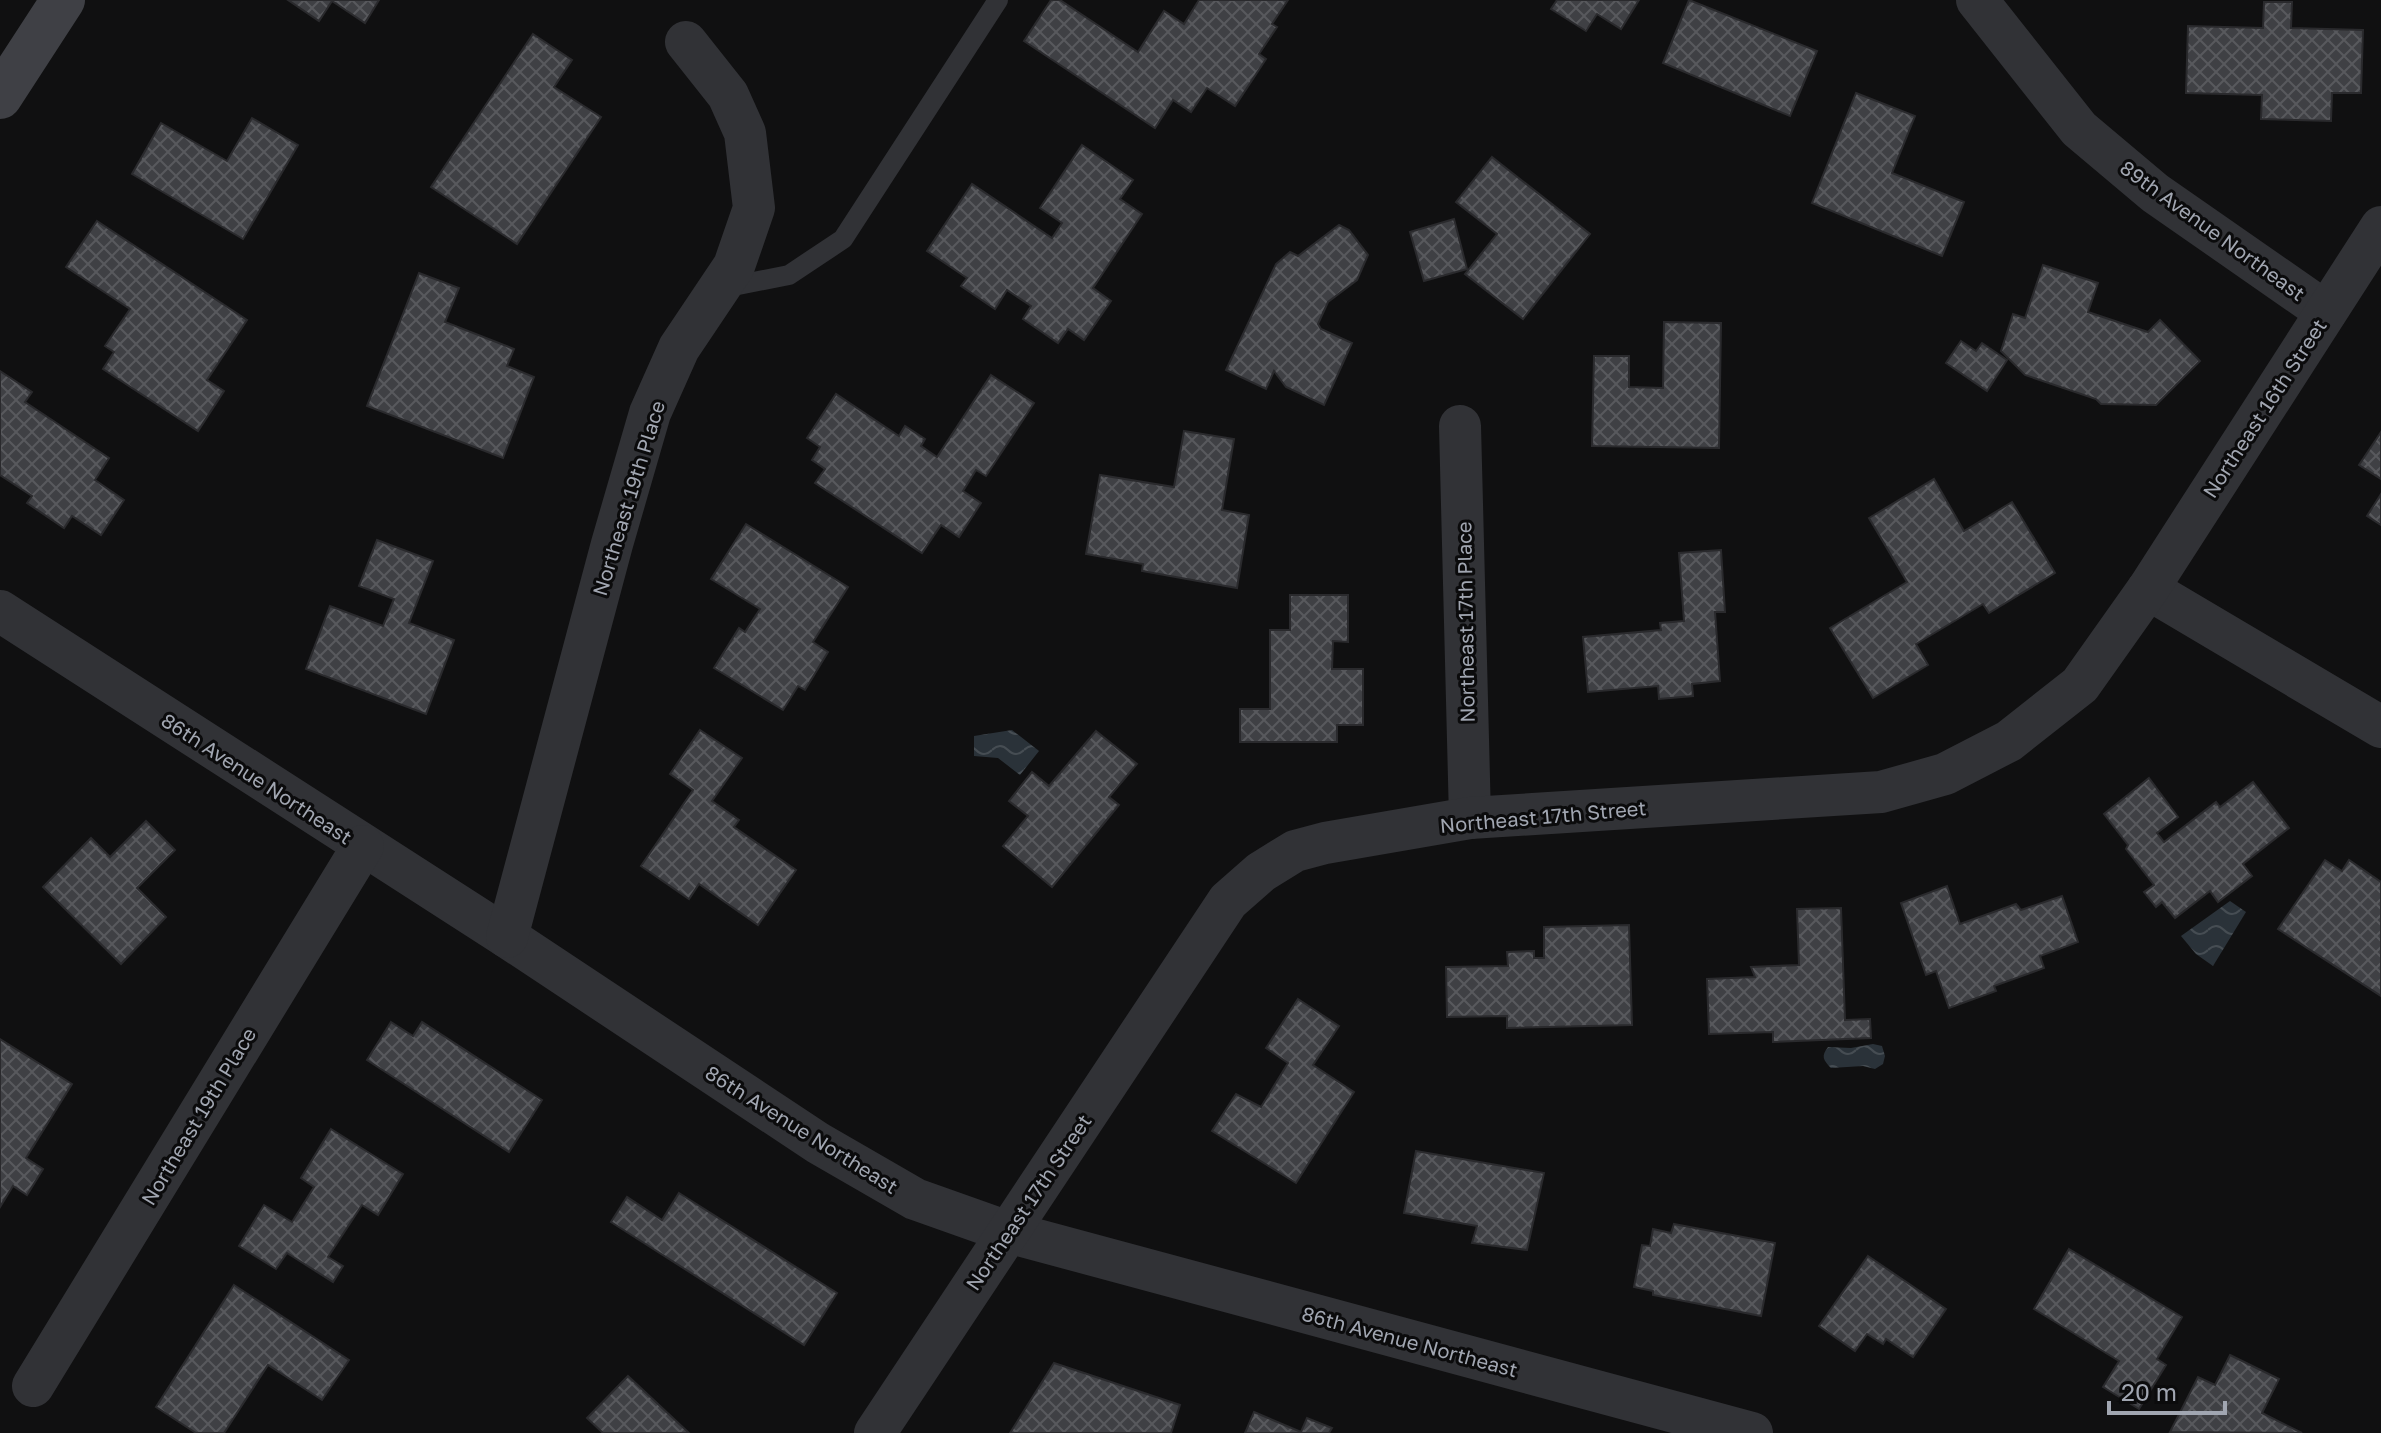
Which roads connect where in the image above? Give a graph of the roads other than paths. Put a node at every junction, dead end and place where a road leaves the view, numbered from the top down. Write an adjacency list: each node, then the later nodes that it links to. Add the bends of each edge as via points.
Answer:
1 (63, 0): 5 (street)
2 (998, 0): 7 (lane, via 843,239 789,275)
3 (1977, 0): 8 (street, 89th Avenue Northeast, via 2079,129 2155,193)
4 (686, 42): 7 (street, Northeast 19th Place, via 728,95 745,133 754,208 734,266)
5 (0, 97)
6 (2381, 227): 8 (street, Northeast 16th Street)
7 (719, 289): 15 (street, Northeast 19th Place, via 679,348 650,413)
8 (2326, 312): 10 (street, Northeast 16th Street)
9 (1460, 426): 13 (street, Northeast 17th Place)
10 (2148, 589): 12 (street); 13 (street, Northeast 17th Street, via 2080,685 2009,741 1945,774 1881,792)
11 (0, 611): 14 (street, 86th Avenue Northeast)
12 (2381, 727)
13 (1470, 818): 16 (street, Northeast 17th Street, via 1295,851 1228,901)
14 (363, 846): 15 (street, 86th Avenue Northeast); 17 (street, Northeast 19th Place)
15 (507, 937): 16 (street, 86th Avenue Northeast, via 818,1143 915,1199)
16 (1008, 1232): 18 (street, Northeast 17th Street); 19 (street, 86th Avenue Northeast)
17 (33, 1386)
18 (875, 1433)
19 (1752, 1433)

